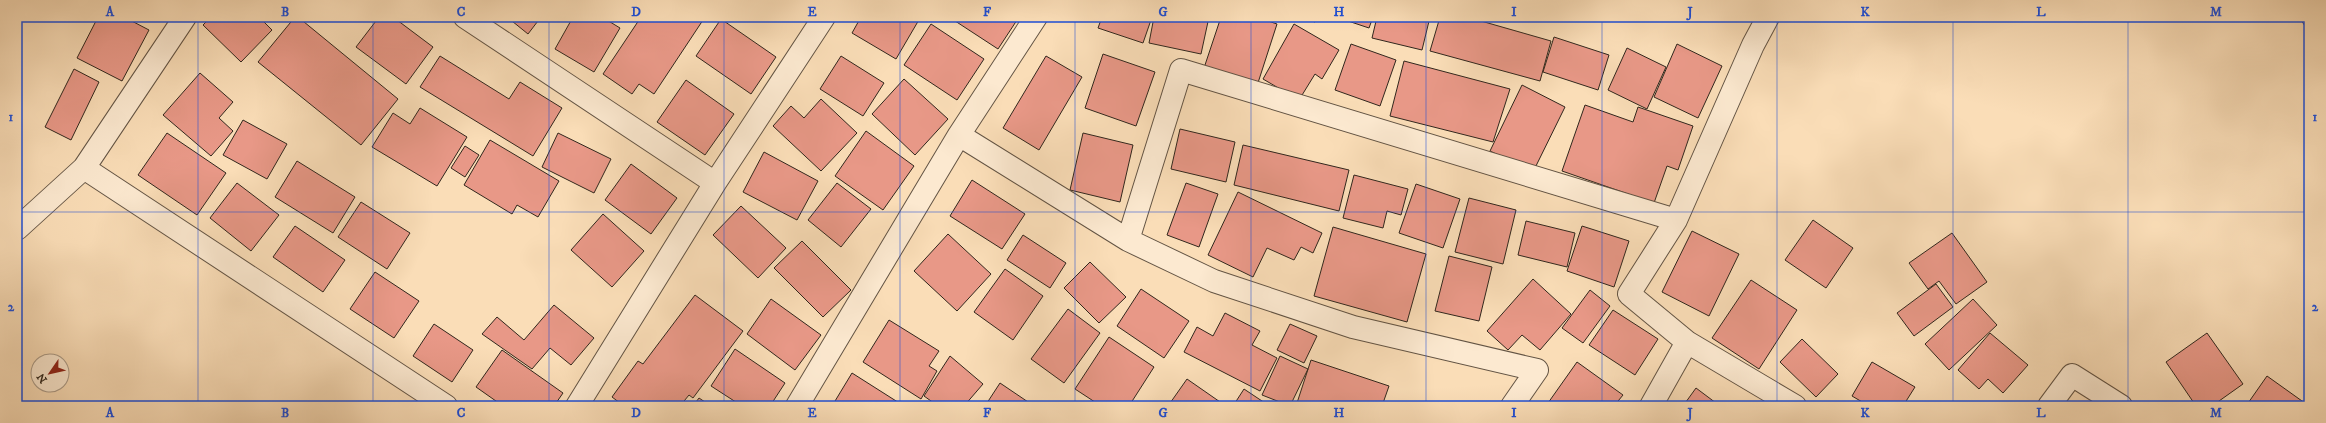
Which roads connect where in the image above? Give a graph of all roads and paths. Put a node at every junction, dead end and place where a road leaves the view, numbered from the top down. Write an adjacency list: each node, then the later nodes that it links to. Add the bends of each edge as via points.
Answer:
1 (185, 17): 7 (street)
2 (465, 17): 8 (street)
3 (824, 17): 8 (street)
4 (1036, 17): 6 (street)
5 (1768, 17): 9 (street, via 1753,45)
6 (960, 135): 11 (street); 15 (street)
7 (84, 168): 10 (street); 13 (street)
8 (715, 183): 14 (street)
9 (1676, 220): 11 (street, via 1181,70); 12 (street, via 1629,294)
10 (17, 229)
11 (1128, 240): 16 (street, via 1214,282 1345,324 1537,370)
12 (1687, 342): 17 (street); 18 (street)
13 (446, 406)
14 (577, 406)
15 (797, 406)
16 (1512, 406)
17 (1651, 406)
18 (1795, 406)
19 (2049, 406): 20 (street, via 2072,375)
20 (2121, 406)

